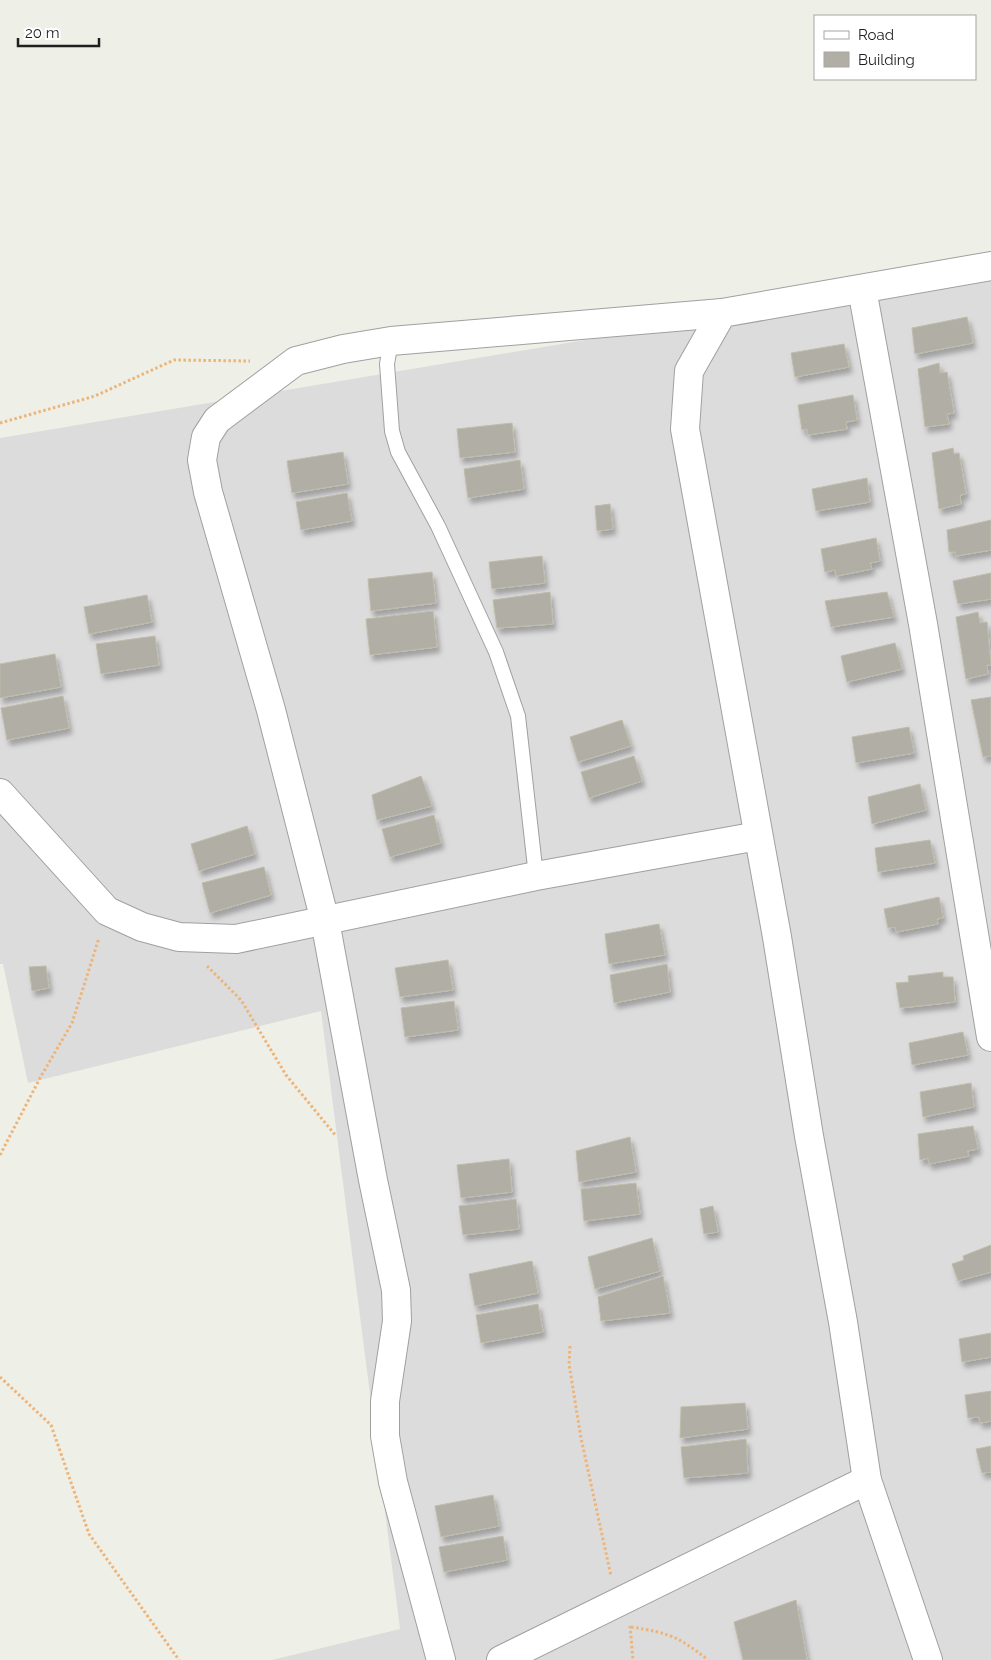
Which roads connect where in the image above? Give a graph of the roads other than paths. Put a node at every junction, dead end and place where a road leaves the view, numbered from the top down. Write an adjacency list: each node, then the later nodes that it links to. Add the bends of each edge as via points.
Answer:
1 (991, 266): 2 (street)
2 (862, 289): 3 (street); 9 (street, via 924,624)
3 (722, 313): 4 (street); 6 (street, via 689,371 685,429)
4 (391, 341): 7 (lane, via 386,364 392,431 398,452 438,526 496,652 518,716); 8 (street, via 343,348 296,361 216,420 206,437 202,460)
5 (0, 793): 8 (street, via 107,911 142,927 179,937 236,939)
6 (758, 836): 7 (street); 10 (street, via 844,1322)
7 (536, 876): 8 (street)
8 (325, 922): 11 (street, via 396,1290 397,1321 385,1401 385,1436 392,1482)
9 (991, 1037)
10 (867, 1480): 12 (street); 13 (street)
11 (441, 1660)
12 (501, 1660)
13 (928, 1660)

